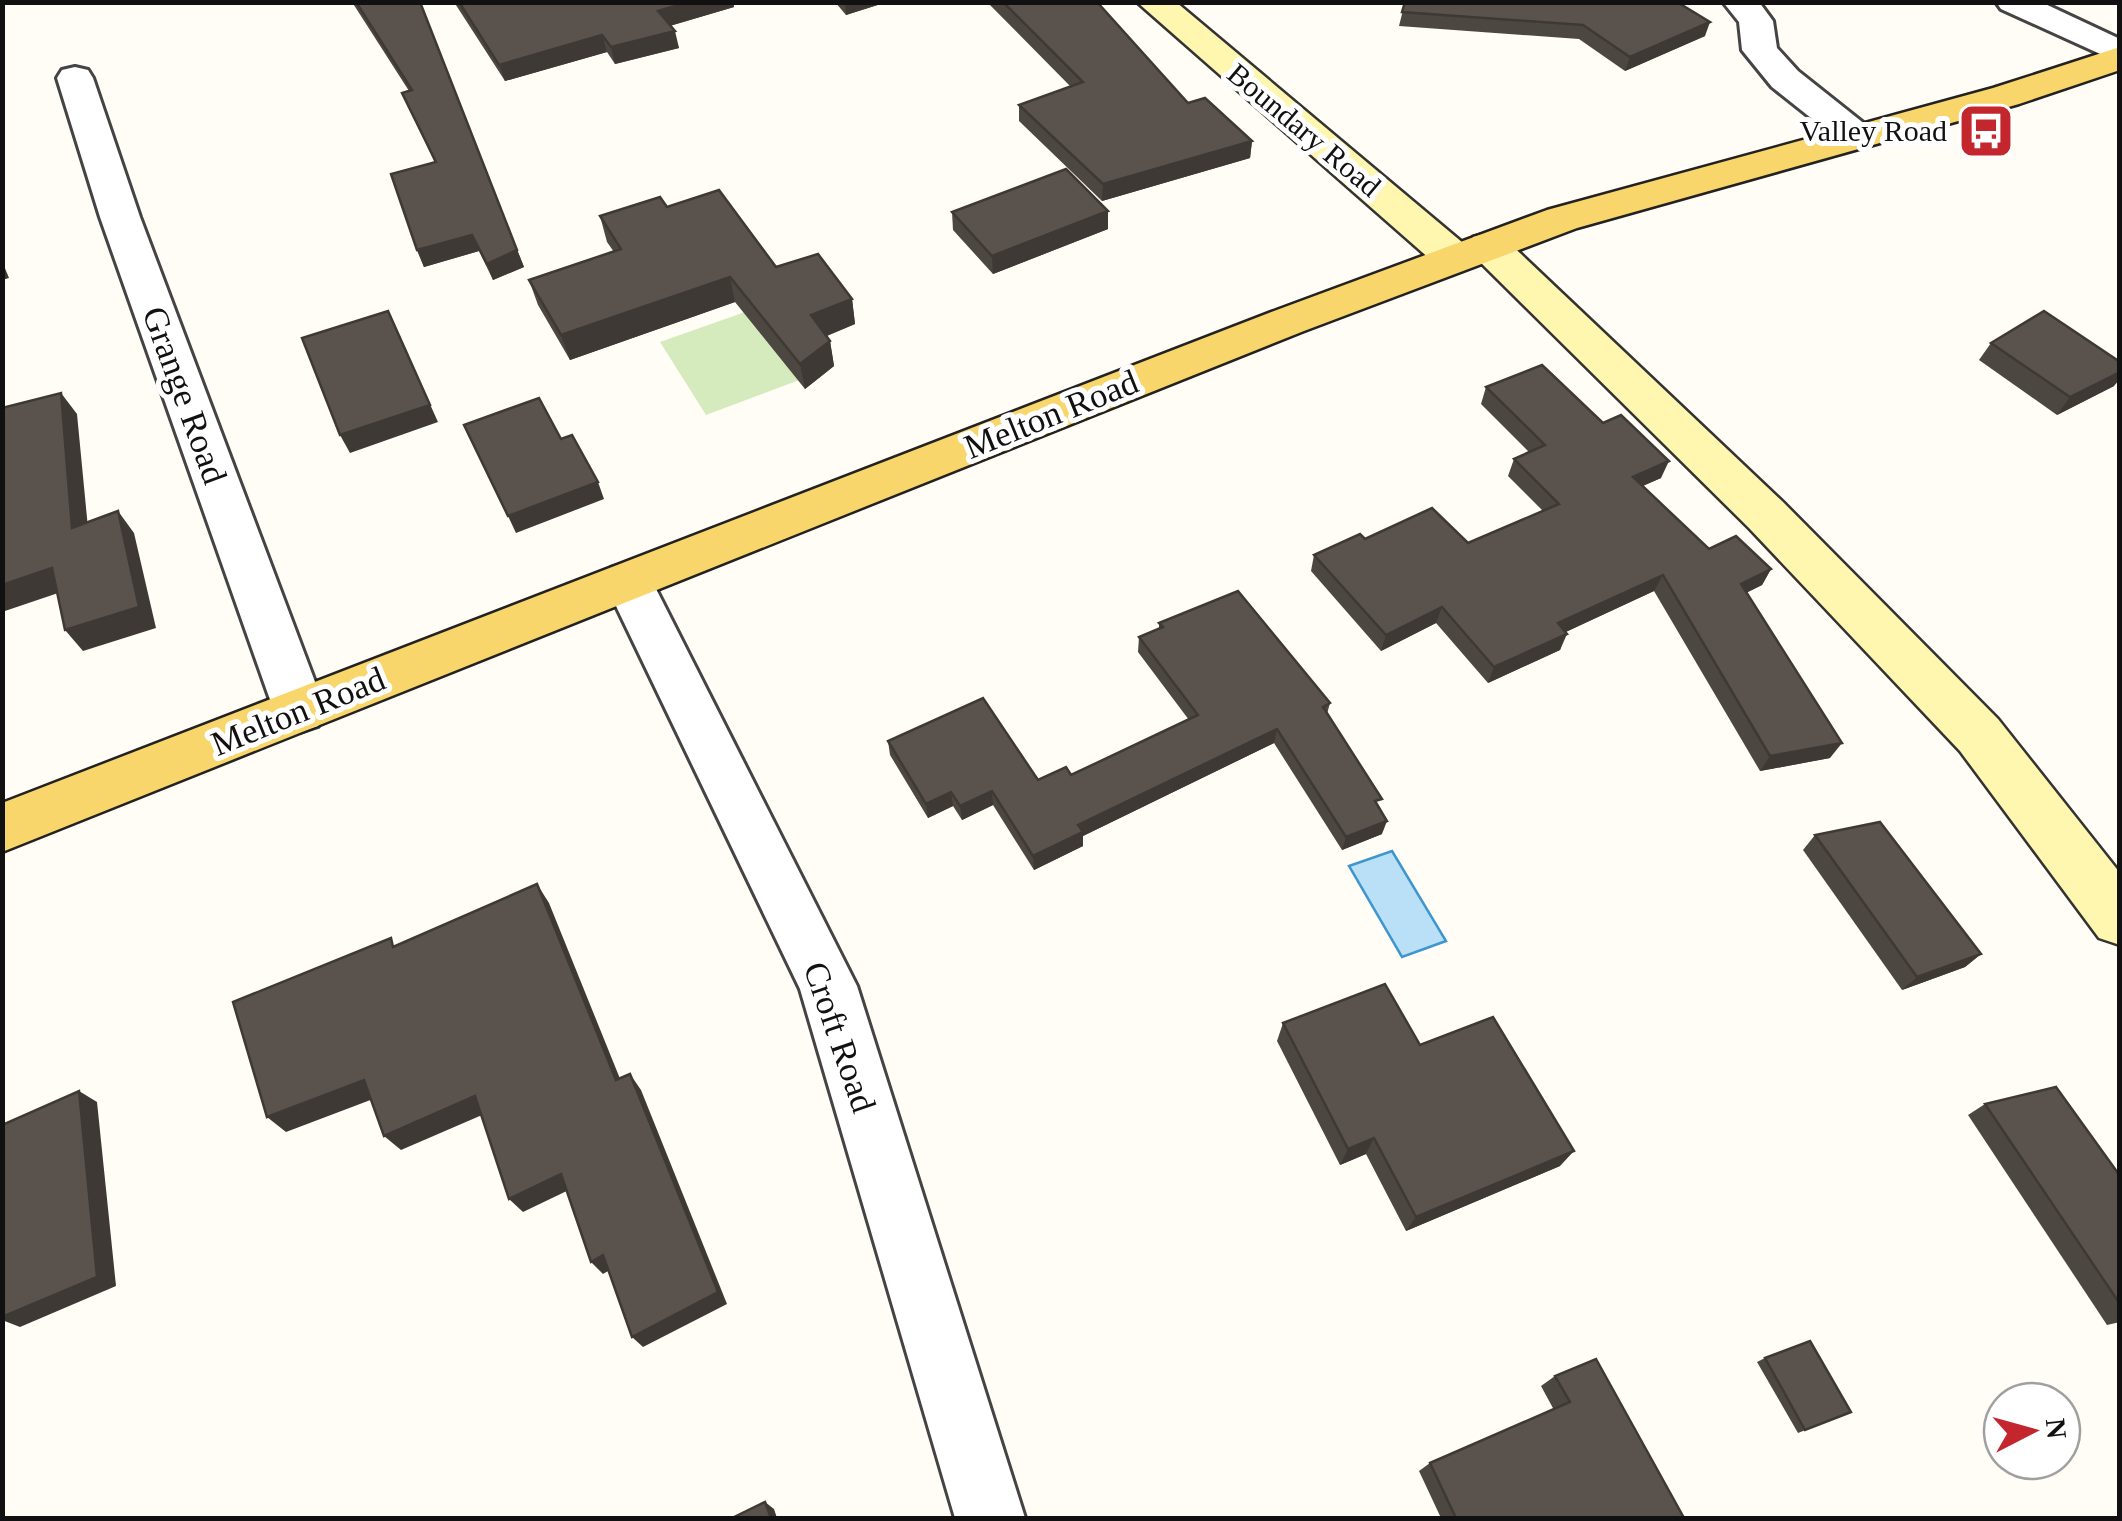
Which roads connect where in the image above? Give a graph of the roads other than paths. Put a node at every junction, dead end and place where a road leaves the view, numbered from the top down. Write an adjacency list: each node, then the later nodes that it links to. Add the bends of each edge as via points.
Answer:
1 (1154, 2): 7 (street, Boundary Road)
2 (1740, 2): 6 (street, via 1756,21 1760,50 1785,79)
3 (2013, 2): 4 (street)
4 (2120, 55): 6 (main road, Melton Road, via 2006,96)
5 (75, 78): 9 (street, Grange Road)
6 (1858, 137): 7 (main road, Melton Road, via 1562,219)
7 (1471, 252): 8 (main road, Melton Road); 11 (street, via 1766,514 1979,735)
8 (628, 581): 9 (main road, Melton Road); 12 (street, Croft Road, via 828,986)
9 (300, 710): 10 (main road, Melton Road)
10 (2, 828)
11 (2120, 918)
12 (990, 1518)

